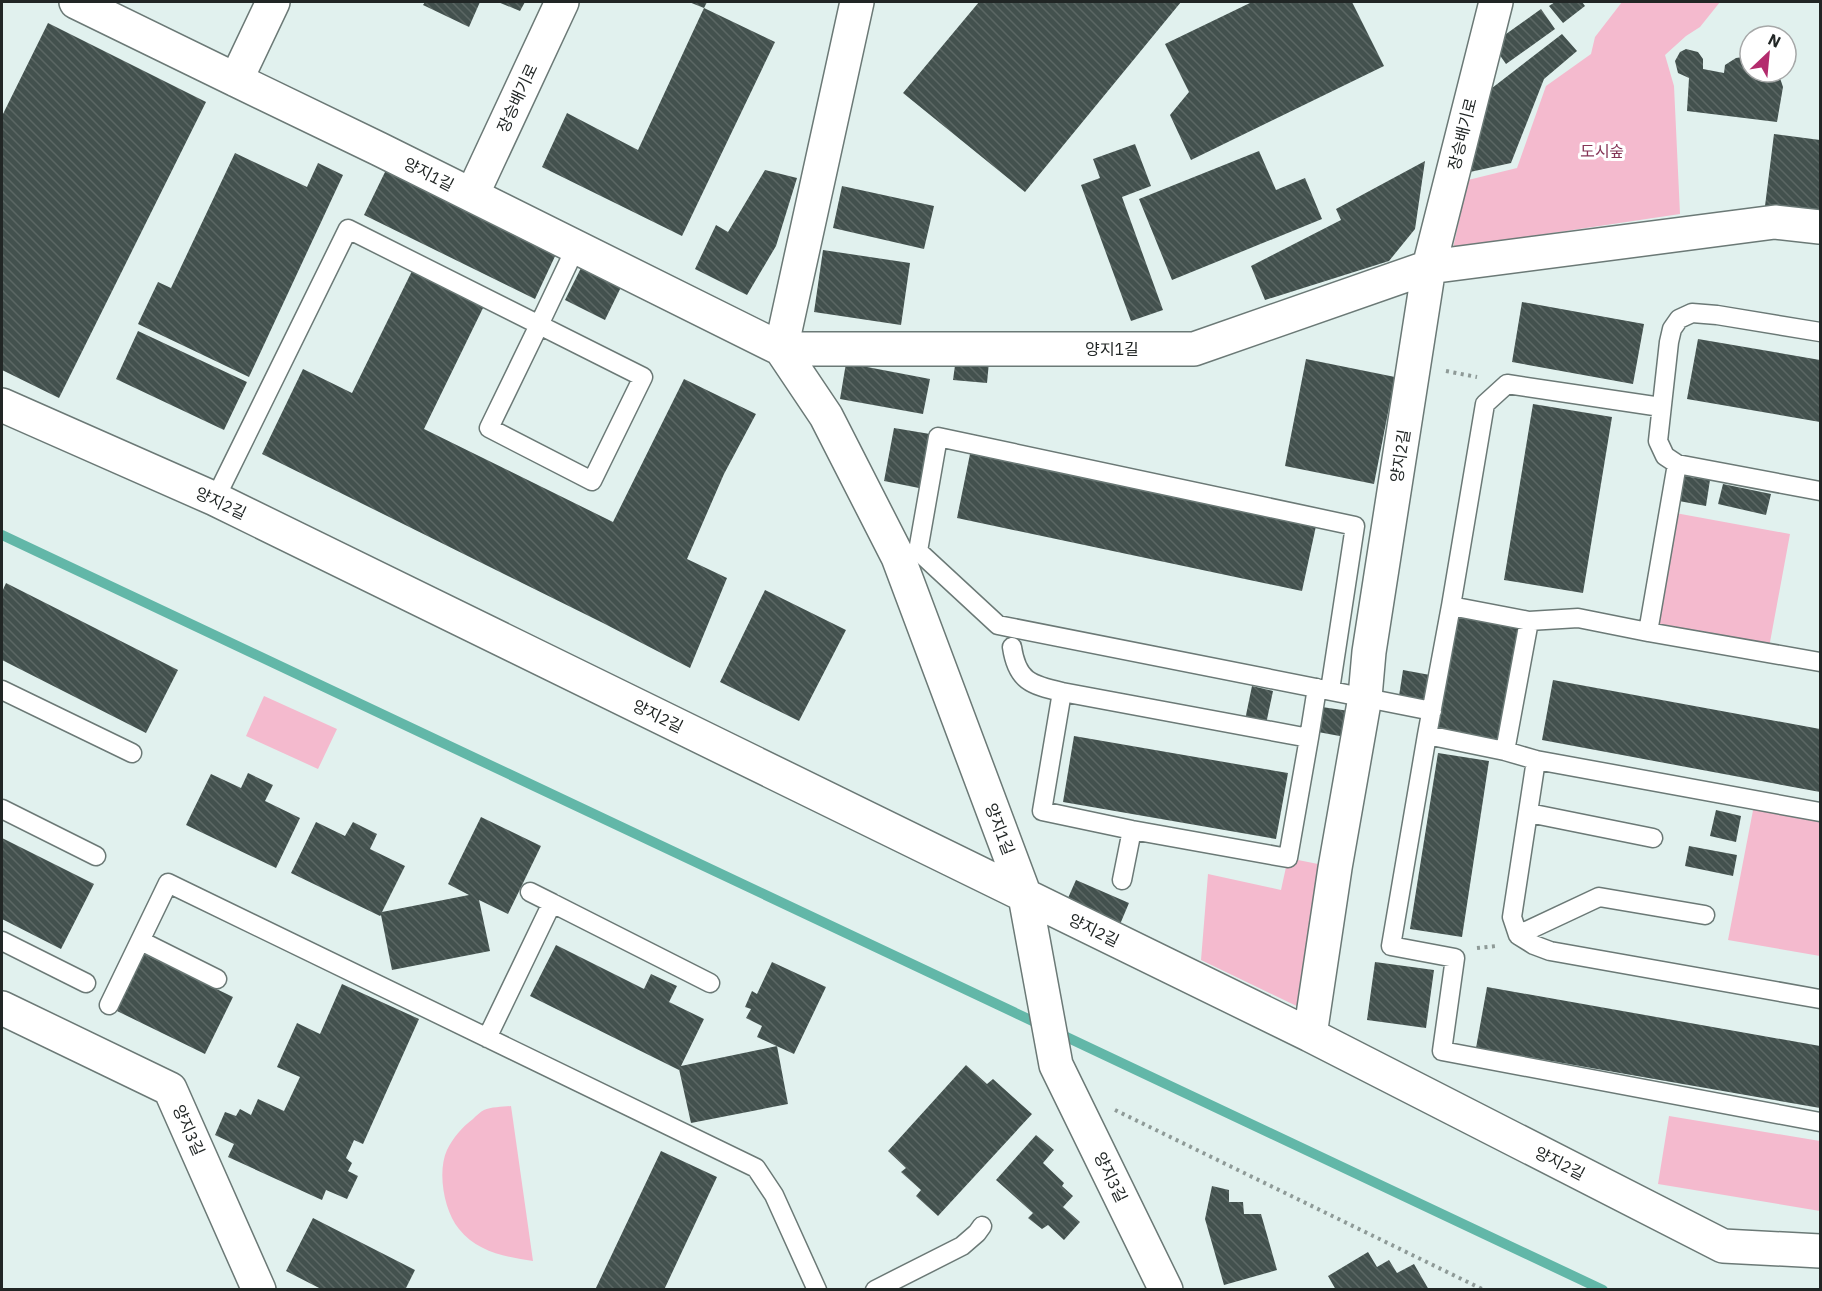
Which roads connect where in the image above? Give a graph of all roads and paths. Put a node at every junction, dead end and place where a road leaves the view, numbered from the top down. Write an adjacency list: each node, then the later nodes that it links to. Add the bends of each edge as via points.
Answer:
1 (76, 2): 6 (street, 양지1길)
2 (273, 2): 6 (street)
3 (562, 2): 7 (street, 장승배기로)
4 (857, 2): 13 (street)
5 (1496, 2): 10 (street, 장승배기로)
6 (236, 80): 7 (street, 양지1길)
7 (472, 195): 9 (street, 양지1길)
8 (1821, 227): 10 (street, via 1775,222)
9 (576, 247): 11 (lane); 13 (street, 양지1길)
10 (1429, 267): 13 (street, 양지1길, via 1194,349); 14 (street, 양지2길)
11 (539, 325): 11 (lane, via 643,377 592,481 489,428); 20 (lane, via 348,229)
12 (1821, 332): 17 (lane, via 1717,315 1692,313 1679,319 1669,342)
13 (781, 349): 45 (street, 양지1길, via 826,416 898,557)
14 (1414, 364): 15 (path); 29 (street, 양지2길)
15 (1507, 384): 17 (lane); 21 (lane, via 1485,404)
16 (2, 405): 20 (street, 양지2길)
17 (1661, 407): 18 (lane, via 1658,441 1665,456)
18 (1677, 464): 19 (lane); 23 (lane)
19 (1821, 491)
20 (215, 499): 45 (street, 양지2길)
21 (1451, 606): 22 (lane); 30 (lane)
22 (1528, 621): 23 (lane, via 1578,618); 33 (lane)
23 (1648, 632): 25 (lane)
24 (1012, 647): 28 (lane, via 1015,664 1023,677 1038,687)
25 (1821, 662)
26 (1323, 689): 26 (lane, via 1355,526 938,437 918,551 998,625); 29 (lane); 32 (lane)
27 (2, 690): 34 (lane)
28 (1062, 693): 32 (lane); 39 (lane, via 1042,811)
29 (1365, 697): 30 (lane); 57 (street, 양지2길)
30 (1432, 711): 31 (lane)
31 (1426, 735): 33 (lane); 50 (lane, via 1391,946)
32 (1308, 738): 39 (lane, via 1288,858)
33 (1505, 751): 35 (lane)
34 (132, 753)
35 (1536, 760): 37 (lane); 38 (lane)
36 (2, 809): 41 (lane)
37 (1821, 812)
38 (1529, 813): 40 (lane); 47 (lane, via 1512,917)
39 (1131, 830): 42 (lane)
40 (1653, 838)
41 (96, 856)
42 (1122, 880)
43 (530, 892): 44 (lane)
44 (552, 903): 53 (lane); 58 (lane)
45 (1027, 908): 57 (street, 양지2길); 59 (street, 양지1길)
46 (1705, 915): 47 (lane, via 1599,897)
47 (1518, 935): 50 (path, via 1494,947 1475,948); 54 (lane, via 1550,951)
48 (2, 941): 52 (lane)
49 (141, 941): 51 (lane); 55 (lane); 58 (lane, via 168,883)
50 (1455, 957): 60 (lane, via 1442,1051)
51 (217, 979)
52 (86, 983)
53 (710, 983)
54 (1821, 999)
55 (109, 1005)
56 (2, 1008): 63 (street, 양지3길, via 170,1089)
57 (1310, 1035): 62 (street, 양지2길, via 1723,1246)
58 (487, 1038): 64 (lane, via 756,1168 774,1195)
59 (1062, 1076): 66 (street, 양지3길); 67 (path)
60 (1821, 1122)
61 (982, 1226): 65 (lane, via 962,1246)
62 (1821, 1251)
63 (253, 1285)
64 (817, 1290)
65 (875, 1290)
66 (1166, 1290)
67 (1484, 1290)

